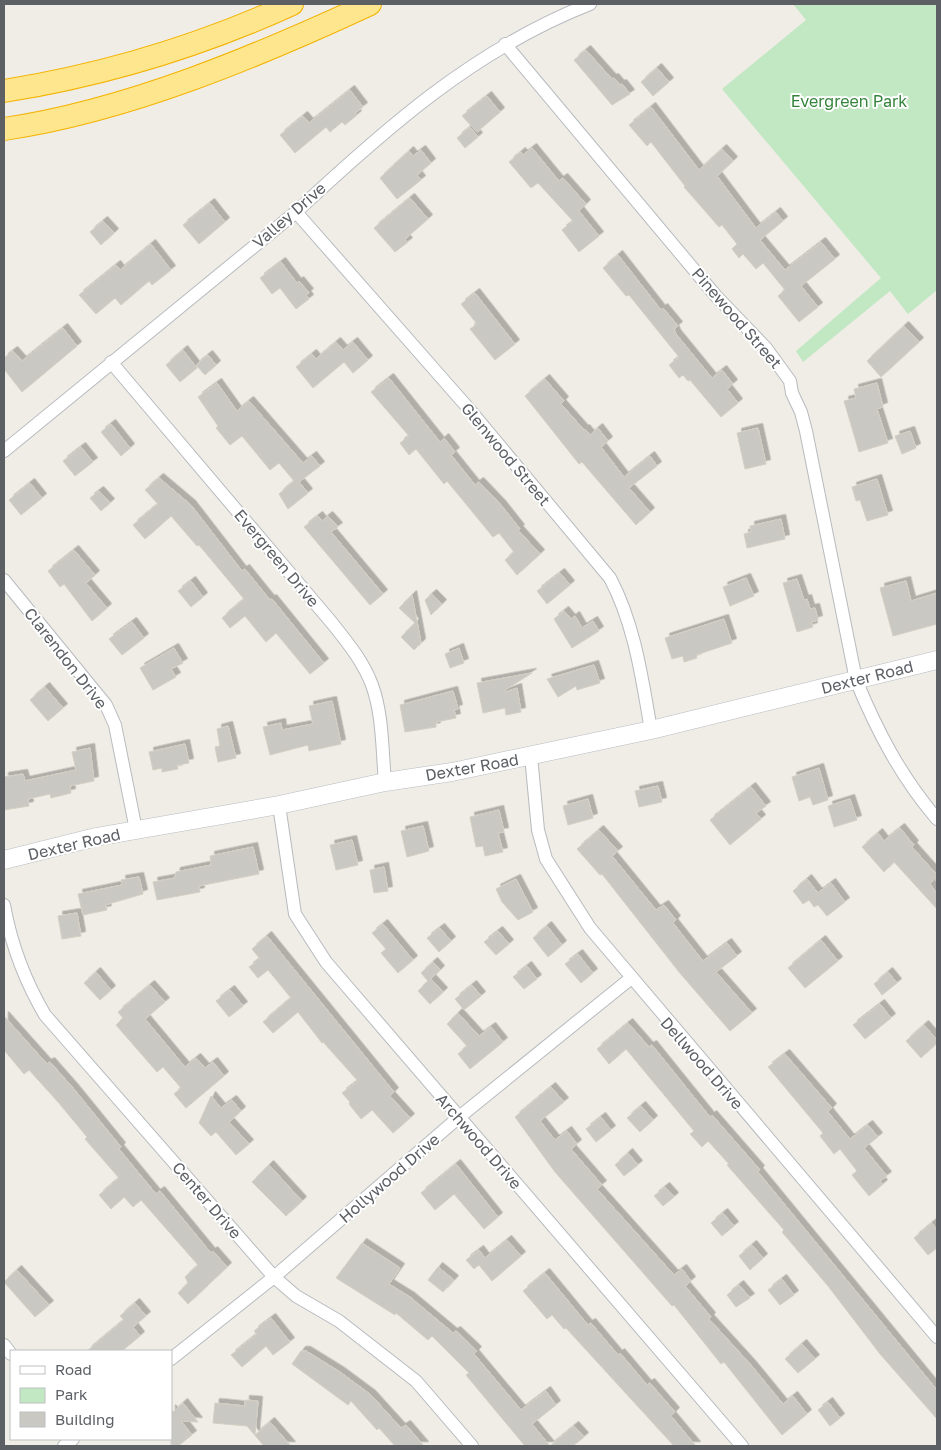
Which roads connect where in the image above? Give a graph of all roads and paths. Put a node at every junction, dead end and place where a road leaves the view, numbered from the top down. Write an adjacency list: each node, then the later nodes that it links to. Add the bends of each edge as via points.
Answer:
1 (292, 4): 5 (highway, via 158,56 106,71)
2 (370, 4): 6 (highway, via 300,36 160,88 38,124)
3 (590, 4): 4 (street, Valley Drive)
4 (505, 44): 7 (street, Valley Drive, via 434,92); 12 (street, Pinewood Street, via 716,296 766,348 790,381 806,431)
5 (4, 91)
6 (4, 129)
7 (296, 212): 8 (street, Valley Drive); 13 (street, Glenwood Street, via 469,409 610,578 622,601 641,667)
8 (111, 362): 9 (street, Valley Drive); 15 (street, Evergreen Drive, via 332,622 358,657 372,685 378,712)
9 (4, 451)
10 (4, 580): 18 (street, Clarendon Drive, via 106,705 115,726)
11 (937, 660): 12 (main road, Dexter Road)
12 (856, 680): 13 (main road, Dexter Road); 17 (street, Pinewood Street, via 870,716 897,766)
13 (651, 730): 14 (main road, Dexter Road)
14 (531, 756): 15 (main road, Dexter Road); 21 (street, Dellwood Drive, via 538,830 546,859 590,928)
15 (385, 782): 16 (main road, Dexter Road)
16 (279, 805): 18 (main road, Dexter Road); 22 (street, Archwood Drive, via 295,914 326,962)
17 (937, 819)
18 (136, 830): 19 (main road, Dexter Road)
19 (4, 860)
20 (4, 905): 23 (street, Center Drive, via 29,988 45,1015)
21 (630, 979): 22 (street, Hollywood Drive); 24 (street, Dellwood Drive)
22 (458, 1118): 23 (street, Hollywood Drive); 27 (street, Archwood Drive)
23 (274, 1277): 25 (street, Hollywood Drive); 26 (street, Center Drive, via 296,1296 339,1321 416,1381)
24 (937, 1338)
25 (172, 1359)
26 (472, 1446)
27 (742, 1446)

